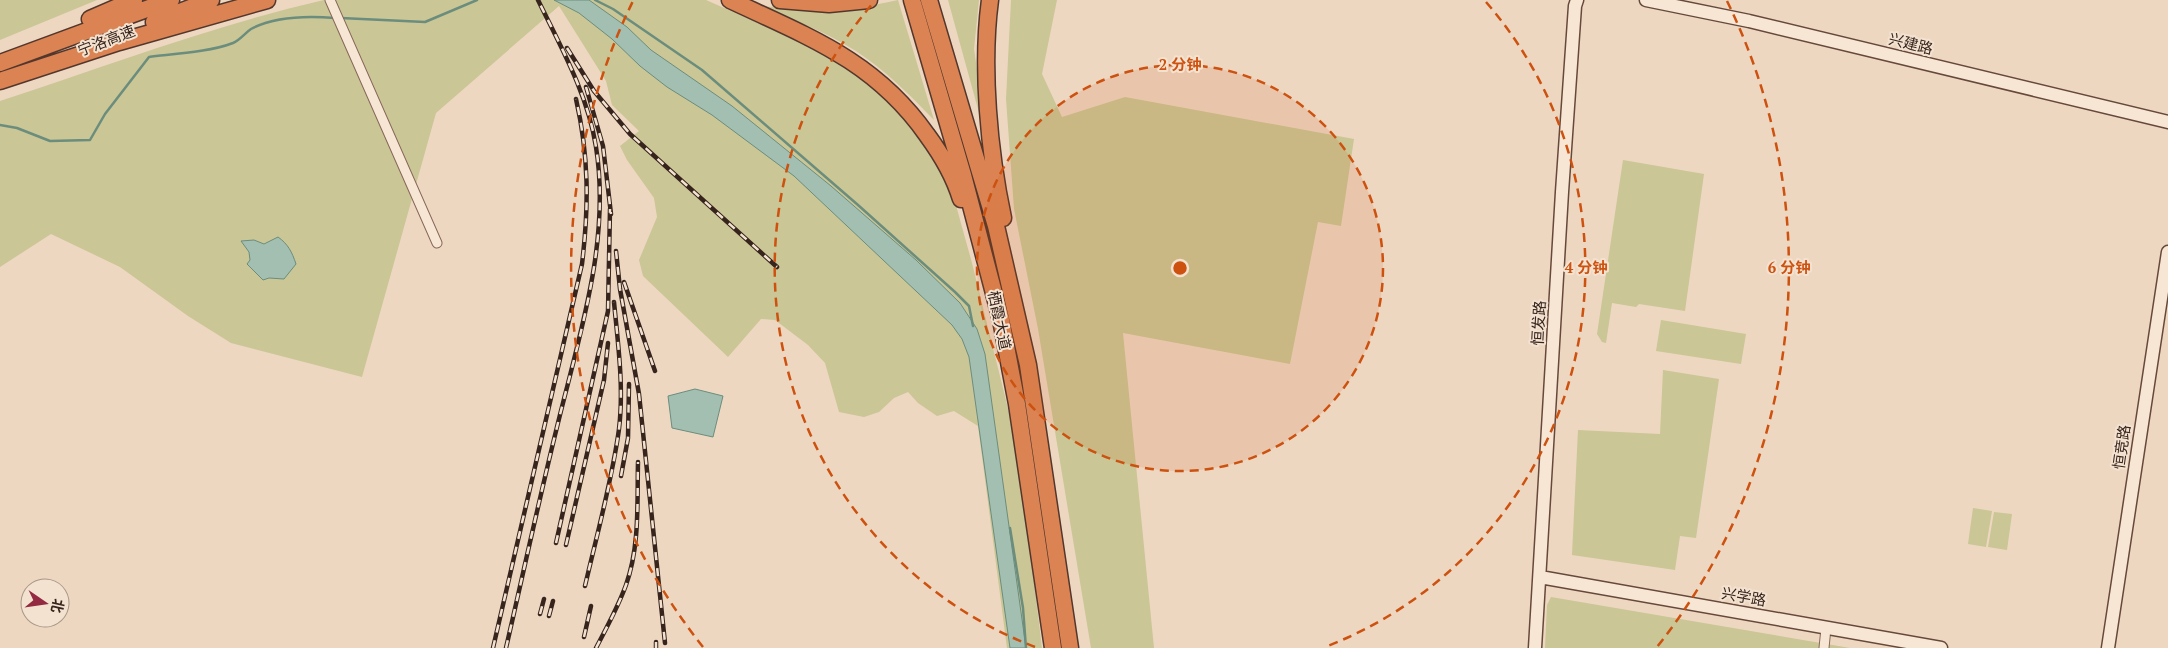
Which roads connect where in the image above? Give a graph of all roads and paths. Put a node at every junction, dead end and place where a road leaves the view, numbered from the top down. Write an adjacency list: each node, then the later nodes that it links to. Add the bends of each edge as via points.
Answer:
1 (134, 0): 14 (highway, via 54,34)
2 (171, 0): 14 (highway, 宁洛高速)
3 (211, 0): 15 (highway, 宁洛高速)
4 (268, 0): 15 (highway, via 118,42)
5 (330, 0): 17 (street)
6 (730, 0): 20 (highway, via 858,65 896,96 937,148 966,214)
7 (780, 0): 8 (highway, via 828,4)
8 (869, 0)
9 (912, 0): 20 (highway, 栖霞大道, via 991,277)
10 (929, 0): 19 (highway, 栖霞大道, via 996,226)
11 (990, 0): 19 (highway, via 986,41 990,121 999,198)
12 (1577, 0): 21 (street, 恒发路, via 1562,192)
13 (1646, 0): 16 (street, 兴建路, via 1749,21)
14 (0, 63)
15 (1, 81)
16 (2168, 122)
17 (437, 243)
18 (2168, 252): 28 (street, 恒竞路)
19 (1028, 365): 24 (highway, 栖霞大道)
20 (1020, 429): 23 (highway, 栖霞大道)
21 (1540, 577): 22 (street, 兴学路); 25 (street, 恒发路)
22 (1826, 628): 26 (street); 27 (street, 兴学路)
23 (1054, 648)
24 (1070, 648)
25 (1535, 648)
26 (1824, 648)
27 (1941, 648)
28 (2108, 648)

